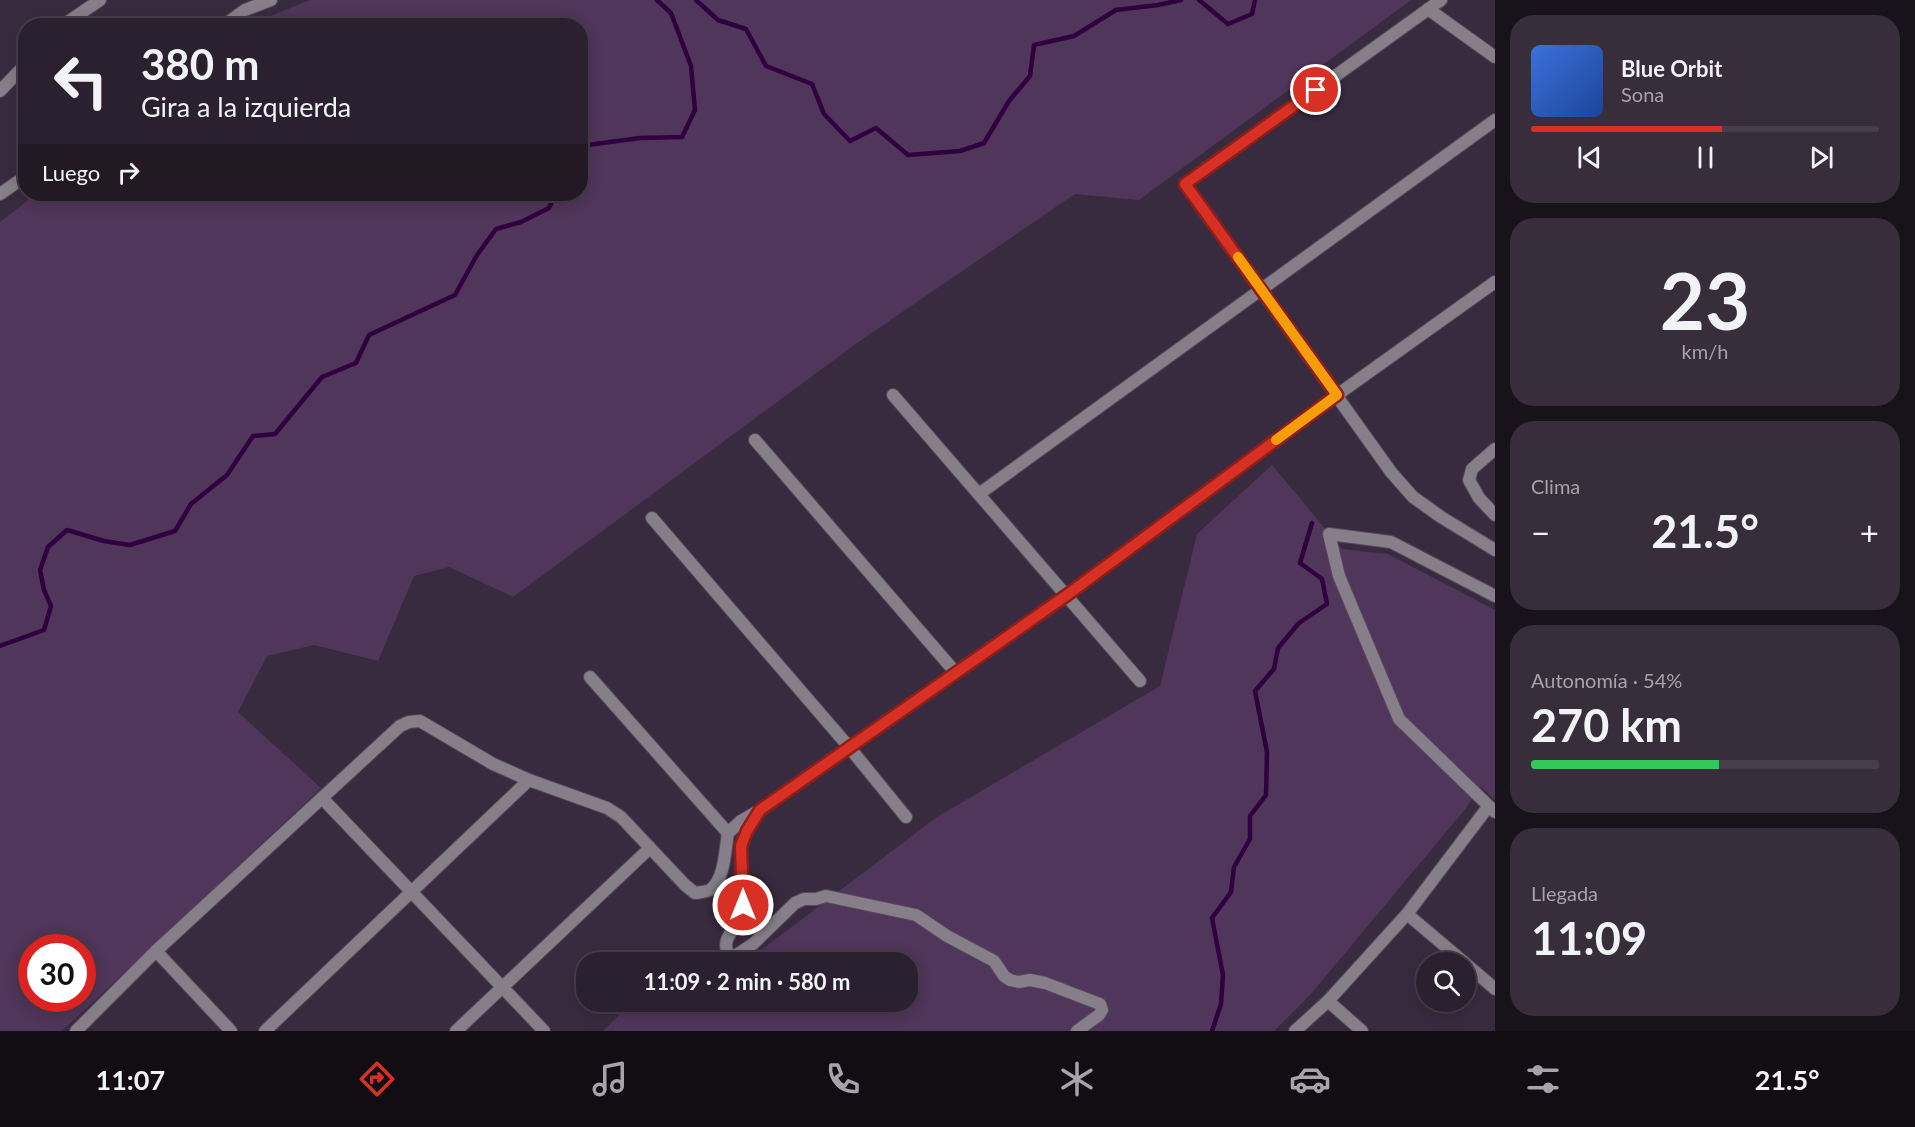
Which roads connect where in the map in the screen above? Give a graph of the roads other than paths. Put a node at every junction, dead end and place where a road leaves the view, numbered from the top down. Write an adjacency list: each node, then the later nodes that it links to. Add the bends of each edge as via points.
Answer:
1 (100, 0): 6 (street)
2 (271, 0): 4 (street)
3 (1441, 0): 5 (street)
4 (240, 5): 7 (street)
5 (1428, 9): 8 (street); 15 (street, via 1185,184)
6 (74, 18)
7 (229, 18)
8 (1495, 57)
9 (18, 72): 10 (street)
10 (0, 91)
11 (1495, 120): 15 (street)
12 (18, 182): 13 (street)
13 (0, 194)
14 (1495, 282): 17 (street)
15 (1261, 290): 17 (street); 20 (street)
16 (893, 395): 20 (street)
17 (1337, 395): 23 (street, via 1413,497); 24 (street)
18 (755, 440): 26 (street)
19 (1495, 449): 21 (street, via 1472,469 1468,480)
20 (979, 494): 24 (street)
21 (1495, 515)
22 (652, 518): 29 (street)
23 (1495, 550)
24 (1067, 595): 26 (street); 28 (street)
25 (1495, 596): 32 (street, via 1391,542 1329,534 1339,576 1399,719)
26 (956, 673): 29 (street)
27 (590, 677): 35 (street)
28 (1140, 681)
29 (849, 747): 33 (street); 34 (street)
30 (529, 780): 31 (street, via 492,764 420,721 400,726); 36 (street, via 607,808); 37 (street)
31 (322, 798): 37 (street); 39 (street)
32 (1491, 809): 38 (street)
33 (760, 810): 35 (street); 50 (street, via 741,846 743,905 740,919 726,939 728,954 735,956 753,944 804,899 826,896 854,900 916,915 994,962 1010,980 1045,983 1100,1004 1099,1015)
34 (906, 818)
35 (728, 833): 36 (street, via 721,870 708,891 696,893)
36 (650, 848): 42 (street)
37 (411, 892): 42 (street); 47 (street)
38 (1407, 914): 40 (street); 44 (street)
39 (156, 951): 45 (street); 46 (street)
40 (1452, 952)
41 (1476, 973): 43 (street)
42 (501, 986): 48 (street); 49 (street)
43 (1495, 989)
44 (1328, 1000): 51 (street); 52 (street)
45 (76, 1031)
46 (231, 1031)
47 (266, 1031)
48 (456, 1031)
49 (544, 1031)
50 (1077, 1031)
51 (1295, 1031)
52 (1362, 1031)

